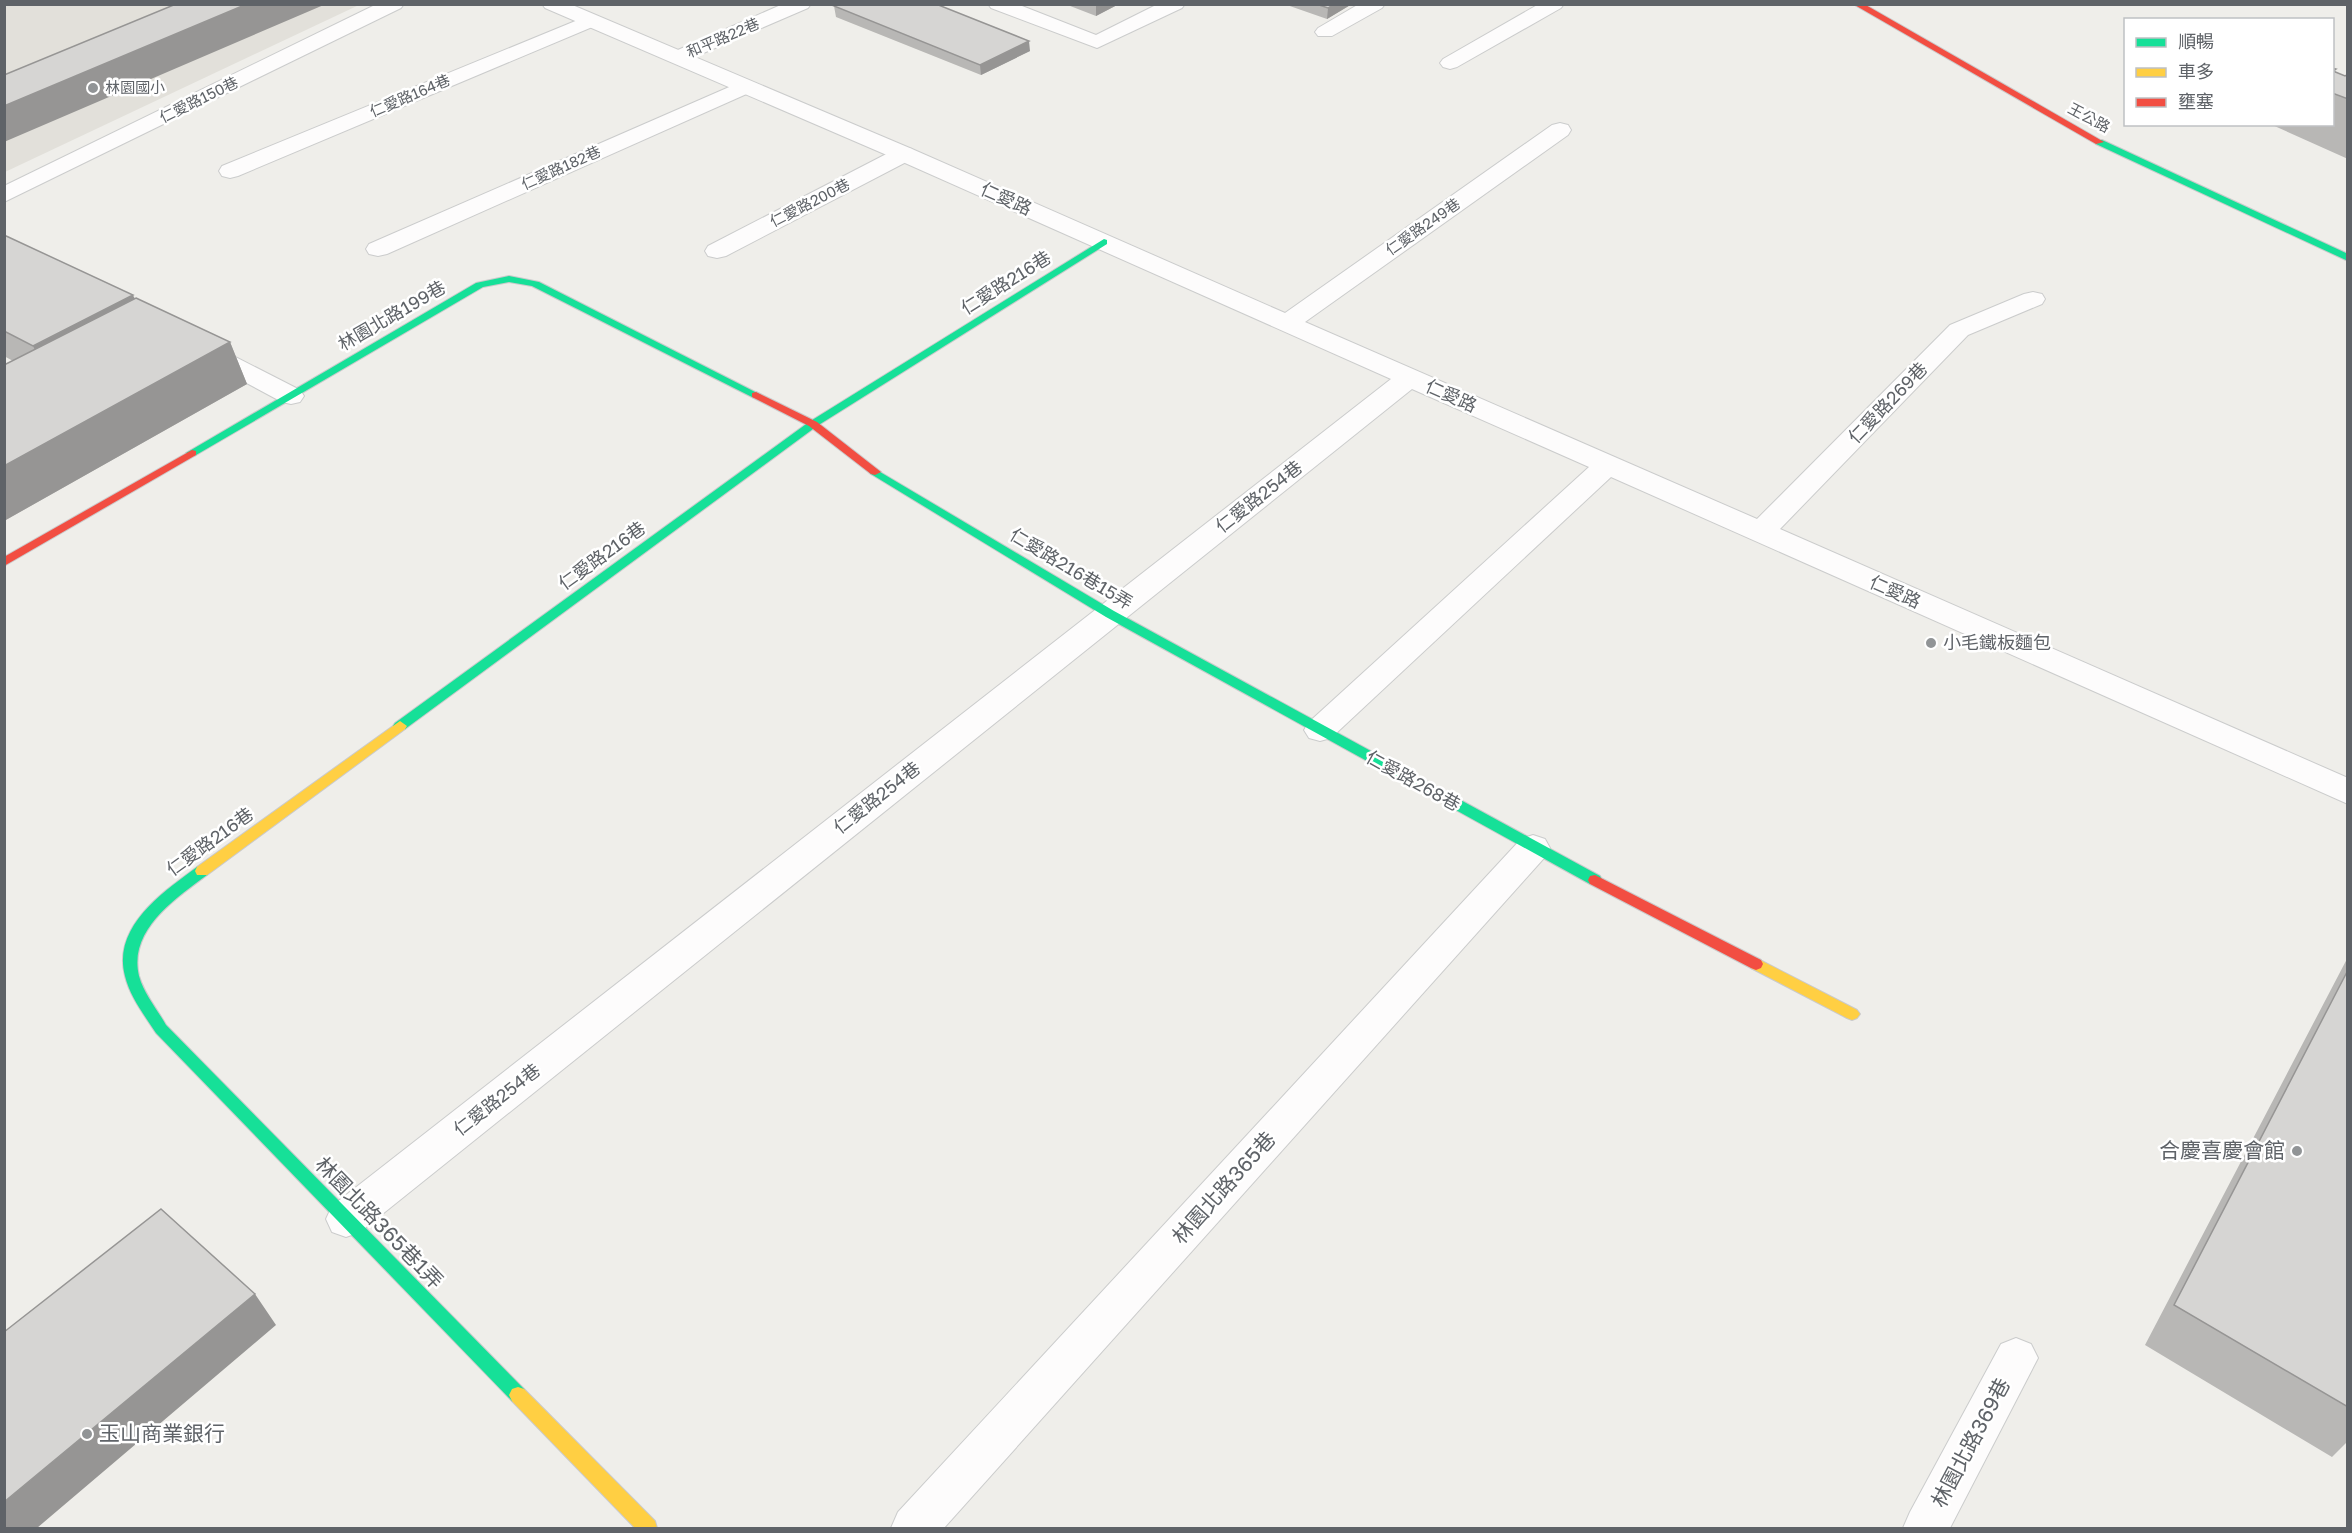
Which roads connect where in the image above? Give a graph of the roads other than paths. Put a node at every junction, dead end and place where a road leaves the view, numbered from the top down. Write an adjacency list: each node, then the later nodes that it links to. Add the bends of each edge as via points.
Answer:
1 (394, 4): 17 (street, 仁愛路150巷)
2 (552, 4): 9 (street, 仁愛路)
3 (801, 4): 11 (street, 和平路22巷)
4 (998, 4): 5 (street, via 1097,42)
5 (1175, 4)
6 (1375, 4): 10 (street)
7 (1554, 4): 12 (street)
8 (1857, 4): 21 (street, 王公路, via 2088,137)
9 (590, 21): 11 (street, 仁愛路); 16 (street, 仁愛路164巷)
10 (1325, 32)
11 (678, 57): 13 (street, 仁愛路)
12 (1450, 63)
13 (743, 87): 15 (street, 仁愛路); 19 (street, 仁愛路182巷)
14 (1560, 130): 23 (street, 仁愛路249巷)
15 (904, 154): 18 (street, 仁愛路); 20 (street, 仁愛路200巷)
16 (230, 171)
17 (4, 195)
18 (1104, 242): 23 (street, 仁愛路); 27 (street, 仁愛路216巷)
19 (378, 249)
20 (717, 251)
21 (2348, 258)
22 (2033, 298): 29 (street, 仁愛路269巷, via 1959,330)
23 (1287, 323): 25 (street, 仁愛路)
24 (185, 340): 26 (street)
25 (1409, 378): 28 (street, 仁愛路); 31 (street, 仁愛路254巷)
26 (291, 396): 27 (street, 林園北路199巷, via 480,285 509,279 535,284); 30 (street, 林園北路199巷)
27 (813, 424): 31 (street, 仁愛路216巷15弄, via 870,469); 35 (street, 仁愛路216巷, via 166,897)
28 (1608, 465): 29 (street, 仁愛路); 32 (street)
29 (1760, 533): 33 (street, 仁愛路)
30 (4, 562)
31 (1110, 614): 32 (street, 仁愛路216巷15弄); 37 (street, 仁愛路254巷)
32 (1320, 730): 34 (street, 仁愛路268巷)
33 (2348, 792)
34 (1533, 848): 36 (street, 仁愛路268巷); 40 (street, 林園北路365巷)
35 (142, 925): 37 (street, 林園北路365巷1弄, via 128,957 134,984 161,1029)
36 (1852, 1014)
37 (346, 1219): 39 (street, 林園北路365巷1弄)
38 (2016, 1358): 41 (street, 林園北路369巷)
39 (648, 1528)
40 (914, 1528)
41 (1926, 1528)

